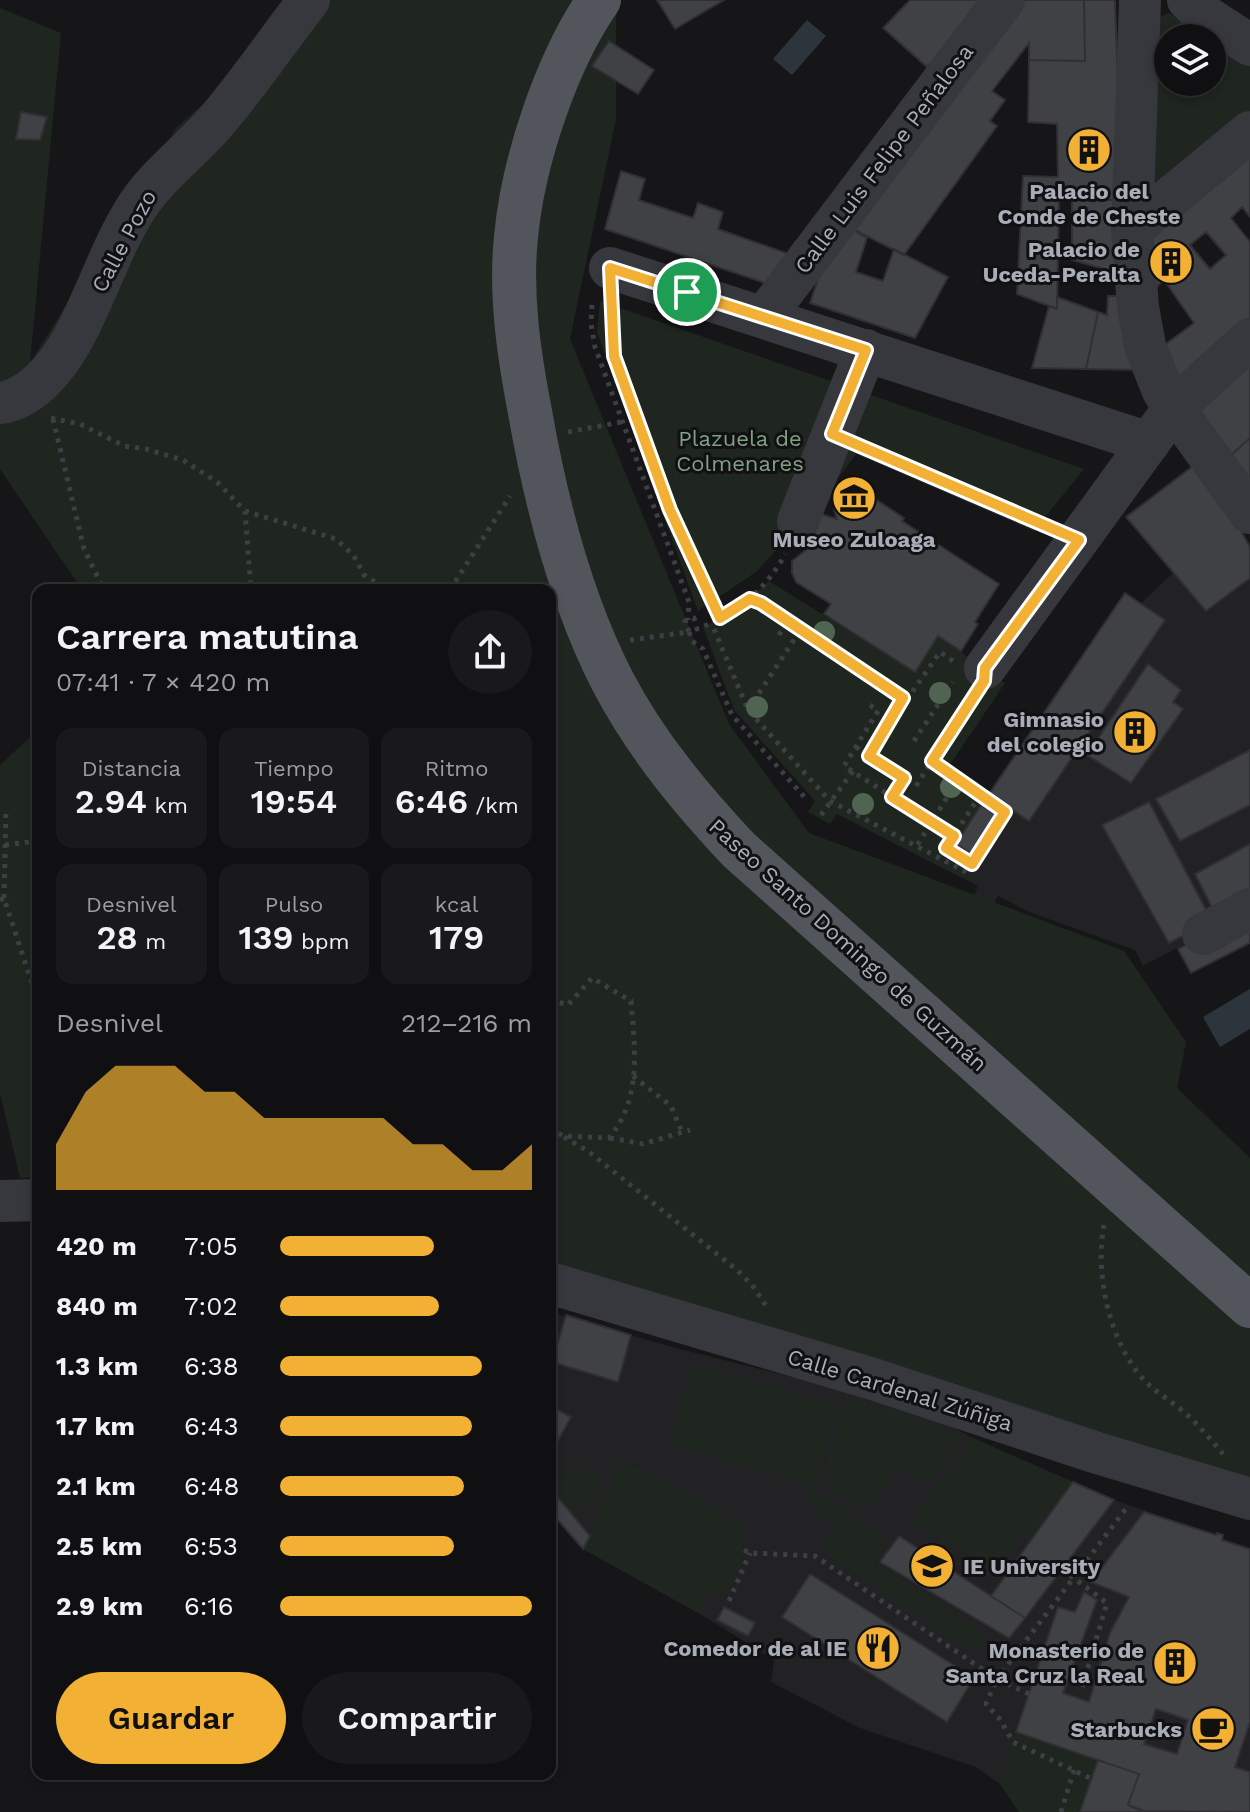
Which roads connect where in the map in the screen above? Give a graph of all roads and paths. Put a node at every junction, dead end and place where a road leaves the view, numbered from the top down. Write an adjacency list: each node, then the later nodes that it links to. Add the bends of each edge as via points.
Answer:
1 (309, 0): 14 (street, Calle Pozo, via 212,125 136,208 63,356 32,389)
2 (599, 0): 77 (main road, Paseo Santo Domingo de Guzmán, via 572,48 537,136 516,237 514,285 524,381 545,487 582,611 614,683 678,782 739,850)
3 (1004, 0): 11 (street, Calle Luis Felipe Peñalosa)
4 (1140, 0): 8 (street)
5 (1203, 5): 6 (street)
6 (1250, 45)
7 (1250, 132): 8 (street)
8 (1132, 229): 15 (street, via 1145,346)
9 (610, 268): 11 (street); 31 (path, via 614,356 670,510)
10 (592, 305): 17 (path, via 592,336)
11 (764, 317): 13 (street)
12 (1250, 339): 15 (street)
13 (866, 350): 19 (street); 20 (street)
14 (6, 402): 16 (path)
15 (1174, 408): 20 (street); 23 (street)
16 (53, 419): 22 (path, via 80,424 124,446 183,460 217,482); 26 (path, via 84,549)
17 (622, 422): 18 (path); 32 (path, via 689,602)
18 (567, 432)
19 (832, 434): 24 (street); 25 (path)
20 (1149, 443): 25 (street)
21 (516, 487): 29 (path)
22 (245, 511): 27 (path); 28 (path, via 336,539 364,575)
23 (1250, 511)
24 (798, 521): 30 (path, via 776,570)
25 (1079, 540): 39 (street)
26 (101, 584)
27 (251, 584)
28 (378, 584)
29 (454, 584)
30 (750, 599): 31 (path); 33 (path)
31 (720, 618): 32 (path, via 697,629 694,618)
32 (688, 620): 36 (path)
33 (788, 620): 35 (path); 37 (path)
34 (714, 629): 42 (path)
35 (801, 629): 40 (path); 42 (path)
36 (689, 632): 38 (path); 52 (path, via 703,649 732,715)
37 (779, 635)
38 (621, 642)
39 (978, 672): 40 (path, via 940,652); 43 (path); 46 (path)
40 (903, 698): 45 (path)
41 (870, 705): 44 (path, via 878,711)
42 (748, 710): 53 (path)
43 (914, 741)
44 (856, 747): 45 (path); 47 (path, via 844,766)
45 (869, 756): 48 (path)
46 (932, 761): 48 (path, via 916,786); 49 (path)
47 (853, 771): 51 (path); 53 (path)
48 (904, 778): 51 (path)
49 (958, 779): 50 (path); 56 (path)
50 (980, 795): 57 (path); 57 (path, via 1005,812 972,864 946,848)
51 (892, 797): 56 (path)
52 (807, 800)
53 (830, 801): 55 (path); 60 (path)
54 (6, 808): 59 (path)
55 (821, 815)
56 (932, 822): 57 (path); 60 (path)
57 (954, 836)
58 (32, 842): 59 (path)
59 (5, 845): 62 (path)
60 (916, 847): 61 (path)
61 (968, 873)
62 (2, 899): 65 (path)
63 (1250, 909): 64 (street)
64 (1203, 934)
65 (32, 985)
66 (556, 1002): 67 (path, via 568,1005 592,978 631,1001)
67 (633, 1076): 69 (path, via 671,1106); 72 (path, via 630,1102)
68 (690, 1130): 69 (path)
69 (682, 1132): 72 (path, via 643,1144)
70 (556, 1133): 71 (path)
71 (564, 1136): 72 (path); 78 (path, via 737,1270)
72 (609, 1138)
73 (32, 1200): 74 (street)
74 (0, 1201)
75 (1107, 1212): 79 (path, via 1101,1239 1103,1276 1110,1314 1127,1356 1153,1390 1186,1414)
76 (556, 1285): 80 (street, Calle Cardenal Zúñiga)
77 (1250, 1306)
78 (777, 1321)
79 (1228, 1459)
80 (1250, 1499)
81 (1128, 1506): 83 (path)
82 (1062, 1569): 83 (path)
83 (1074, 1578): 85 (path); 86 (path, via 1107,1603)
84 (729, 1601): 85 (path, via 747,1552 815,1556)
85 (997, 1679): 87 (path); 88 (path, via 986,1704 1013,1742)
86 (1081, 1691)
87 (1029, 1694)
88 (1074, 1770): 89 (path); 90 (path)
89 (1092, 1779)
90 (1061, 1812)

